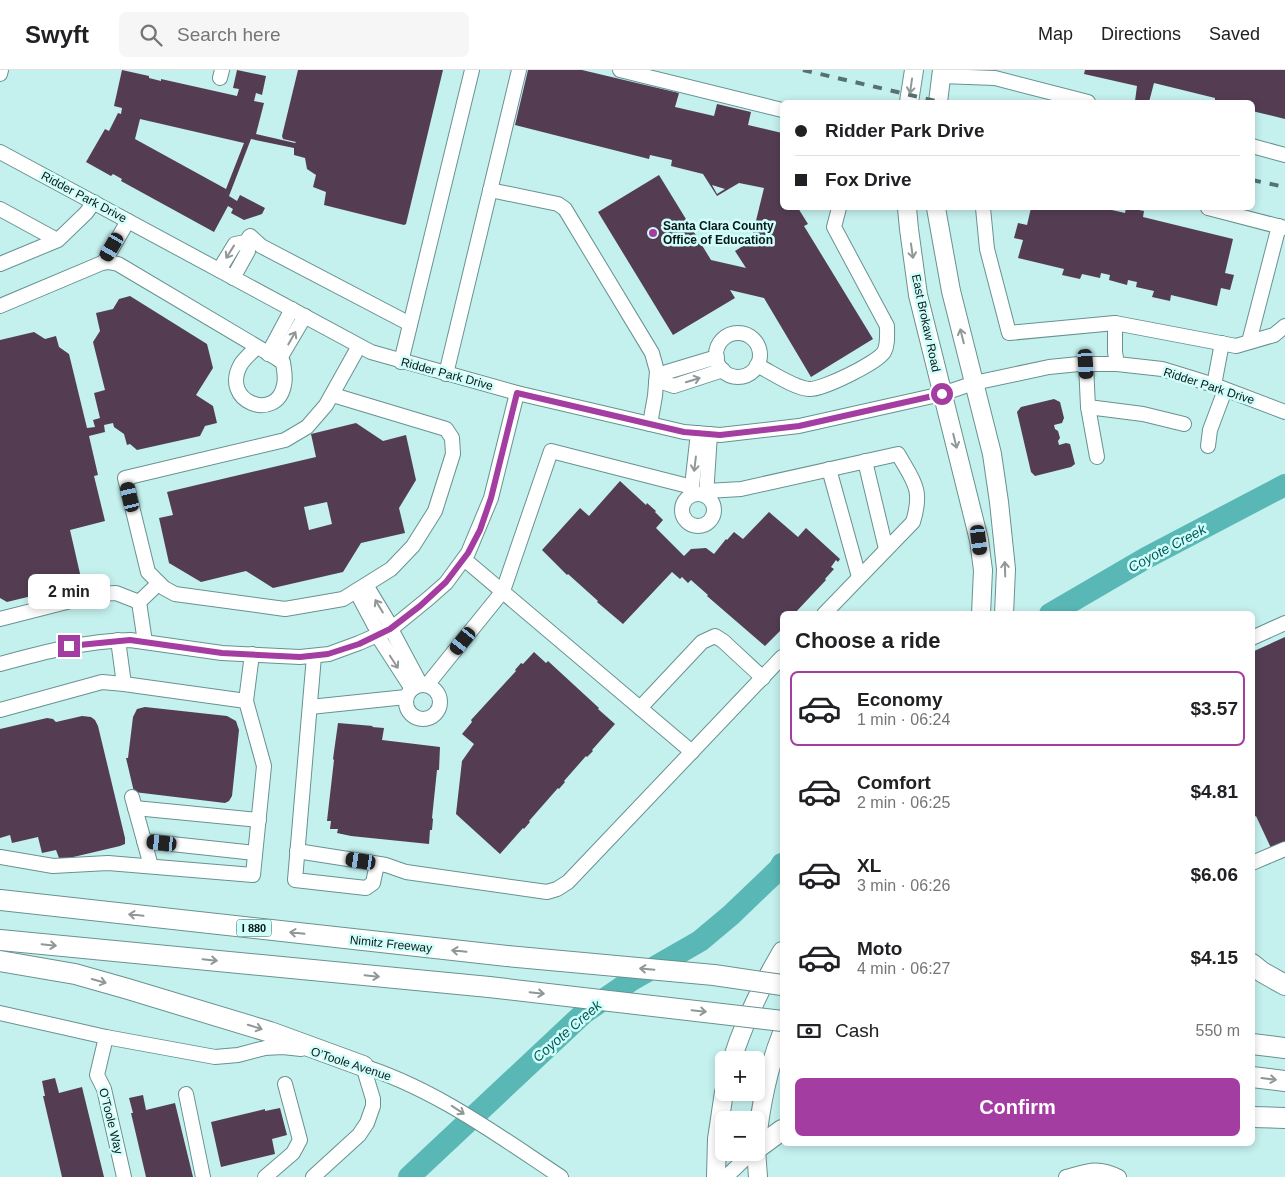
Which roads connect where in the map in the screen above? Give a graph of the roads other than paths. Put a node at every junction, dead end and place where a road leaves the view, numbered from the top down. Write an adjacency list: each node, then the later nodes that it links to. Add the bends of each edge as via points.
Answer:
1 (1, 70): 7 (street)
2 (472, 70): 35 (street)
3 (518, 70): 15 (street)
4 (620, 70): 11 (street)
5 (914, 70): 8 (main road, one-way to 8)
6 (942, 73): 9 (main road); 10 (street, via 996,78)
7 (0, 74)
8 (909, 100)
9 (938, 100)
10 (1080, 100)
11 (780, 110)
12 (1255, 147): 14 (street)
13 (0, 152): 16 (street, Ridder Park Drive)
14 (1285, 155)
15 (490, 190): 47 (street); 48 (street, via 564,208 652,353)
16 (94, 202): 23 (street, Ridder Park Drive); 25 (street)
17 (0, 209): 25 (street)
18 (838, 210): 45 (street, via 834,227 887,326 885,351 877,359 816,389 800,388)
19 (907, 210): 52 (main road, East Brokaw Road, one-way to 52, via 918,295)
20 (936, 210): 49 (main road, one-way to 20, via 951,291)
21 (983, 210): 34 (street, via 987,248 1009,333)
22 (1216, 210): 24 (street)
23 (128, 221): 27 (street); 29 (street, Ridder Park Drive)
24 (1282, 227): 37 (street)
25 (56, 240): 28 (street)
26 (246, 242): 29 (street, one-way to 29, via 235,244); 30 (street, via 248,251); 35 (street, via 250,236 261,246)
27 (104, 262): 31 (street); 40 (street, via 118,264)
28 (0, 264)
29 (219, 270): 30 (street, Ridder Park Drive)
30 (233, 278): 32 (street, Ridder Park Drive)
31 (0, 306)
32 (292, 309): 33 (street, Ridder Park Drive); 40 (street)
33 (305, 316): 39 (street, Ridder Park Drive); 40 (street, one-way to 33)
34 (1115, 323): 38 (street); 44 (street)
35 (410, 324): 42 (street)
36 (1285, 326): 37 (street, via 1274,335)
37 (1249, 342): 38 (street, via 1236,346)
38 (1222, 343): 50 (street)
39 (359, 346): 42 (street, Ridder Park Drive); 53 (street)
40 (268, 353)
41 (717, 357): 45 (street, via 719,344 724,338 740,333 748,335 759,348); 46 (street); 48 (street, via 667,372)
42 (401, 362): 47 (street, Ridder Park Drive)
43 (1086, 364): 44 (street, Ridder Park Drive); 49 (street, Ridder Park Drive, via 1049,367); 54 (street)
44 (1117, 364): 50 (street, Ridder Park Drive, via 1162,369)
45 (757, 365): 46 (street, via 744,376)
46 (723, 370): 48 (street, one-way to 46, via 674,386)
47 (446, 374): 51 (street, Ridder Park Drive)
48 (659, 382): 56 (street)
49 (974, 383): 52 (street, Ridder Park Drive); 74 (main road, one-way to 49, via 1006,569 1002,525 992,454)
50 (1219, 387): 55 (street, Ridder Park Drive); 59 (street)
51 (517, 393): 56 (street, Ridder Park Drive); 66 (street, via 491,498 480,530)
52 (942, 394): 58 (street, Ridder Park Drive, via 799,426 751,433); 73 (main road, East Brokaw Road, one-way to 73, via 979,540 983,570)
53 (333, 395): 68 (street, via 307,428 285,440 125,478 148,572); 69 (street, via 446,429 452,438 453,454 435,511 413,546 391,569)
54 (1088, 407): 57 (street, via 1144,414); 60 (street)
55 (1285, 412)
56 (650, 424): 58 (street, Ridder Park Drive)
57 (1184, 424)
58 (704, 434): 63 (street, one-way to 63); 64 (street)
59 (1208, 446)
60 (1097, 458)
61 (865, 461): 62 (street); 65 (street); 65 (street, via 898,454 916,487 918,506 913,522)
62 (829, 469): 64 (street, via 741,489); 67 (street)
63 (692, 491): 64 (street); 64 (street, via 684,501 682,512 687,521 697,526 712,517 714,505); 70 (street, via 551,451)
64 (706, 493)
65 (886, 549): 67 (street)
66 (464, 559): 70 (street); 77 (street, via 423,604)
67 (858, 577): 72 (street)
68 (159, 583): 69 (street, via 175,594 285,609 343,599); 71 (street)
69 (361, 588): 77 (street)
70 (503, 592): 87 (street); 90 (street)
71 (139, 602): 75 (street, via 116,593 98,594); 80 (street)
72 (827, 611)
73 (982, 611)
74 (1004, 611)
75 (0, 619)
76 (1285, 623): 78 (street)
77 (385, 632): 82 (street, via 328,654); 87 (street)
78 (1255, 637)
79 (118, 640): 80 (street); 84 (street, via 69,646); 86 (street)
80 (145, 642): 81 (street)
81 (252, 654): 82 (street); 88 (street)
82 (314, 656): 89 (street)
83 (780, 659): 85 (street)
84 (0, 664)
85 (762, 678): 90 (street, via 714,636 702,642); 92 (street)
86 (124, 684): 88 (street); 91 (street, via 102,682)
87 (417, 689): 89 (street)
88 (246, 701): 93 (street, via 264,766)
89 (310, 707): 96 (street)
90 (640, 708): 92 (street)
91 (0, 710)
92 (692, 752): 100 (street, via 558,889 547,892 406,872)
93 (259, 820): 94 (street, via 134,803); 97 (street)
94 (144, 841): 97 (street); 101 (street)
95 (1285, 849): 99 (street)
96 (297, 851): 100 (street); 100 (street, via 295,880 366,888 373,883)
97 (256, 853): 101 (street, via 253,875)
98 (0, 857): 101 (street, via 53,866 108,862)
99 (1255, 861)
100 (376, 864)
101 (151, 866)
102 (0, 900): 108 (highway, Nimitz Freeway / I 880, one-way to 102, bridge, via 507,956)
103 (0, 940): 112 (highway, one-way to 112, bridge, via 489,987)
104 (780, 955): 117 (main road, via 744,1025)
105 (0, 961): 118 (highway, one-way to 118, via 75,974 128,989 270,1032)
106 (1255, 966): 110 (highway)
107 (780, 970): 108 (highway, bridge)
108 (714, 975): 109 (highway, Nimitz Freeway / I 880, bridge)
109 (780, 985)
110 (1285, 985)
111 (0, 1013): 113 (street, O’Toole Avenue)
112 (780, 1021)
113 (106, 1037): 118 (street, O’Toole Avenue, via 225,1057 265,1048 306,1049); 131 (street, O’Toole Way, via 97,1075 104,1089)
114 (780, 1039): 124 (main road)
115 (1255, 1044): 116 (highway)
116 (1285, 1048)
117 (735, 1051)
118 (363, 1066): 134 (street, via 373,1099 366,1123 359,1135); 135 (street, O’Toole Avenue, one-way to 135, via 415,1086 448,1104)
119 (1255, 1077): 120 (highway, one-way to 120)
120 (1285, 1081)
121 (285, 1084): 133 (street, via 300,1140 294,1153)
122 (186, 1094): 132 (street)
123 (723, 1101): 136 (main road)
124 (760, 1111)
125 (1255, 1117): 126 (highway)
126 (1285, 1118)
127 (780, 1131): 128 (highway)
128 (765, 1142)
129 (743, 1161): 137 (street)
130 (757, 1161): 138 (main road)
131 (124, 1177)
132 (203, 1177)
133 (265, 1177)
134 (313, 1177)
135 (561, 1177)
136 (716, 1177)
137 (726, 1177)
138 (758, 1177)
139 (1066, 1177): 140 (street, via 1091,1170 1106,1170)
140 (1119, 1177)

